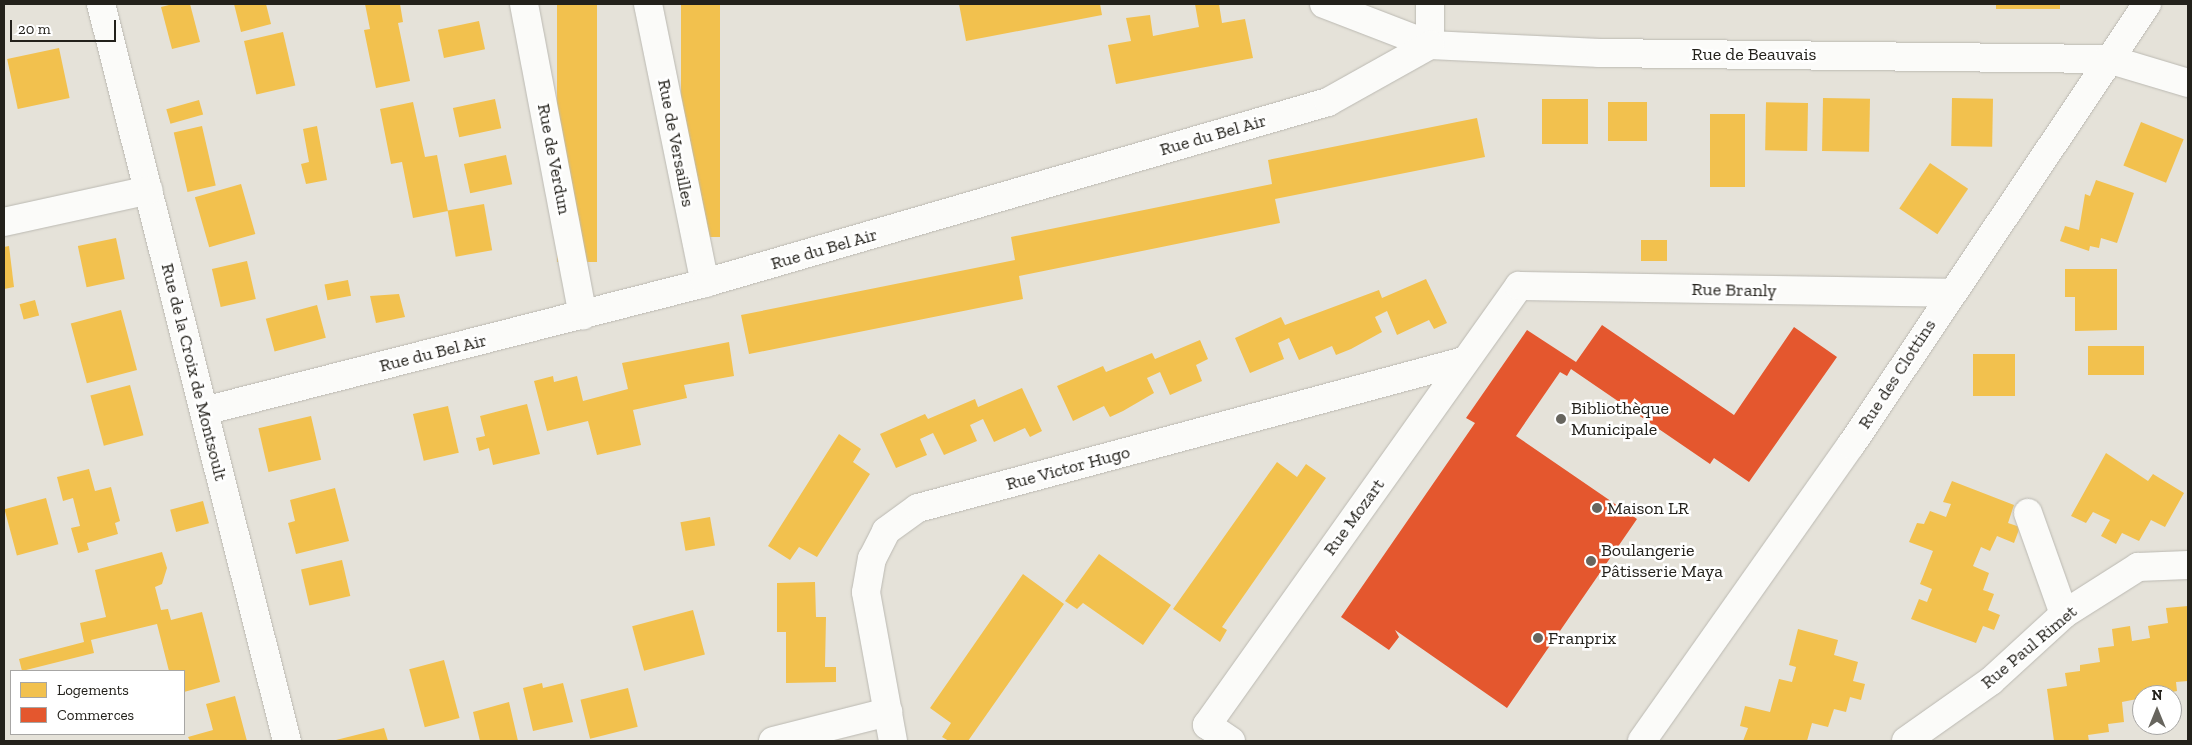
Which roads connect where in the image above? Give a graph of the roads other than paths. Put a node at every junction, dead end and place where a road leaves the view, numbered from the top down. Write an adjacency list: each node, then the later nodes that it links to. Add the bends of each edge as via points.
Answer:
1 (101, 4): 10 (street, Rue de la Croix de Montsoult)
2 (524, 4): 15 (street, Rue de Verdun)
3 (648, 4): 12 (street, Rue de Versailles)
4 (1324, 4): 7 (street, Rue de Beauvais)
5 (1430, 4): 7 (street)
6 (2147, 4): 8 (street, Rue des Clottins)
7 (1430, 45): 8 (street, Rue de Beauvais, via 1600,53); 12 (street, Rue du Bel Air, via 1328,102)
8 (2108, 59): 9 (street, Rue de Beauvais); 14 (street, Rue des Clottins)
9 (2188, 83)
10 (148, 190): 11 (street); 17 (street, Rue de la Croix de Montsoult)
11 (4, 222)
12 (705, 283): 15 (street, Rue du Bel Air)
13 (1519, 286): 14 (street, Rue Branly); 16 (street, Rue Mozart)
14 (1950, 293): 26 (street, Rue des Clottins, via 1851,445)
15 (583, 315): 17 (street, Rue du Bel Air)
16 (1464, 361): 21 (street, Rue Victor Hugo, via 918,508 886,531 872,559 866,592); 25 (street, Rue Mozart, via 1207,725)
17 (204, 411): 22 (street, Rue de la Croix de Montsoult)
18 (2028, 513): 20 (street)
19 (2188, 565): 20 (street, Rue Paul Rimet, via 2138,567)
20 (2064, 614): 27 (street, Rue Paul Rimet, via 1991,681)
21 (888, 712): 23 (street); 24 (street, Rue Victor Hugo)
22 (287, 741)
23 (773, 741)
24 (893, 741)
25 (1231, 741)
26 (1642, 741)
27 (1906, 741)

